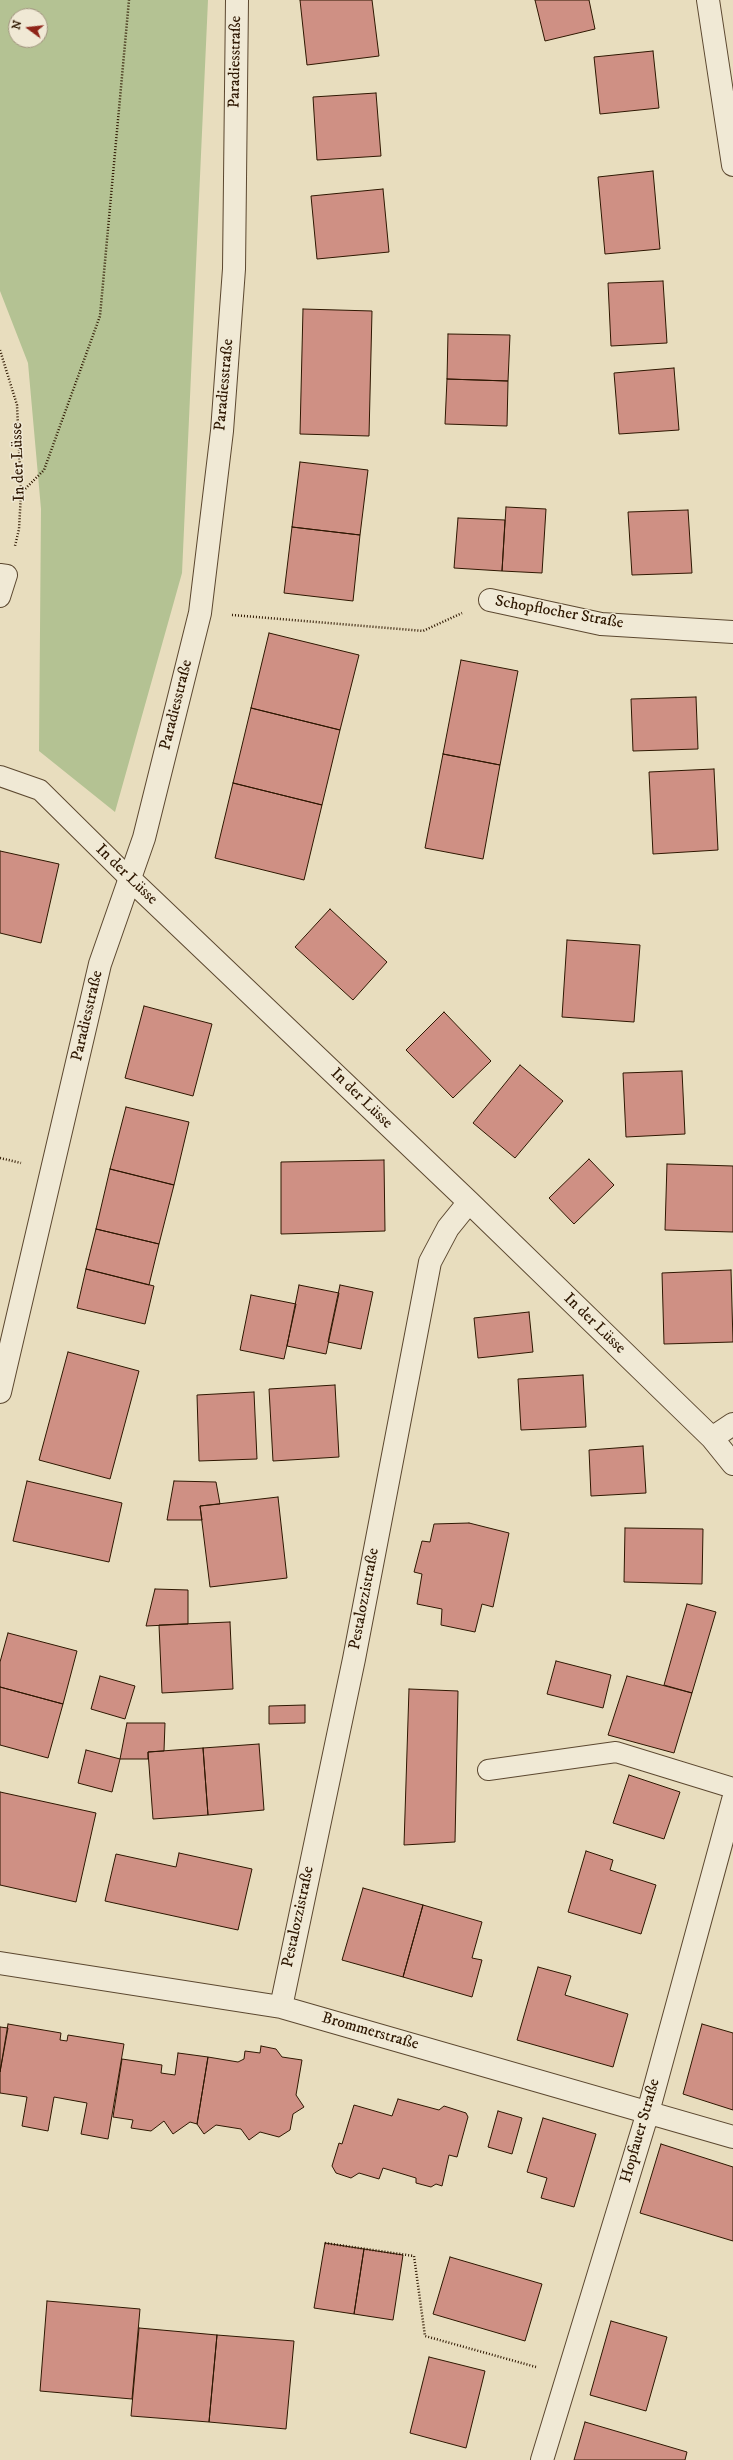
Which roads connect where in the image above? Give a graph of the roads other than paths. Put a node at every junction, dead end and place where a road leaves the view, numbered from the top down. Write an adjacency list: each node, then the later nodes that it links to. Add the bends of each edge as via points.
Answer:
1 (237, 0): 9 (street, Paradiesstraße, via 234,269 222,431 200,612 144,838)
2 (708, 0): 3 (street)
3 (733, 165)
4 (4, 575): 5 (lane)
5 (0, 597)
6 (490, 600): 7 (street, Schopflocher Straße, via 601,624)
7 (733, 632)
8 (1, 777): 9 (lane, In der Lüsse, via 40,790)
9 (129, 878): 10 (street, In der Lüsse); 11 (street, Paradiesstraße, via 100,964)
10 (469, 1202): 13 (street, In der Lüsse); 19 (street, Pestalozzistraße, via 448,1228 430,1262 354,1659)
11 (0, 1392)
12 (733, 1424): 13 (street)
13 (712, 1438): 14 (street, In der Lüsse)
14 (733, 1464)
15 (488, 1770): 16 (lane, via 616,1752)
16 (733, 1788)
17 (733, 1800): 20 (street, Hopfauer Straße)
18 (0, 1963): 19 (street, Brommerstraße)
19 (281, 2007): 20 (street, Brommerstraße)
20 (648, 2112): 21 (street, Brommerstraße); 22 (street, Hopfauer Straße)
21 (733, 2137)
22 (542, 2460)

